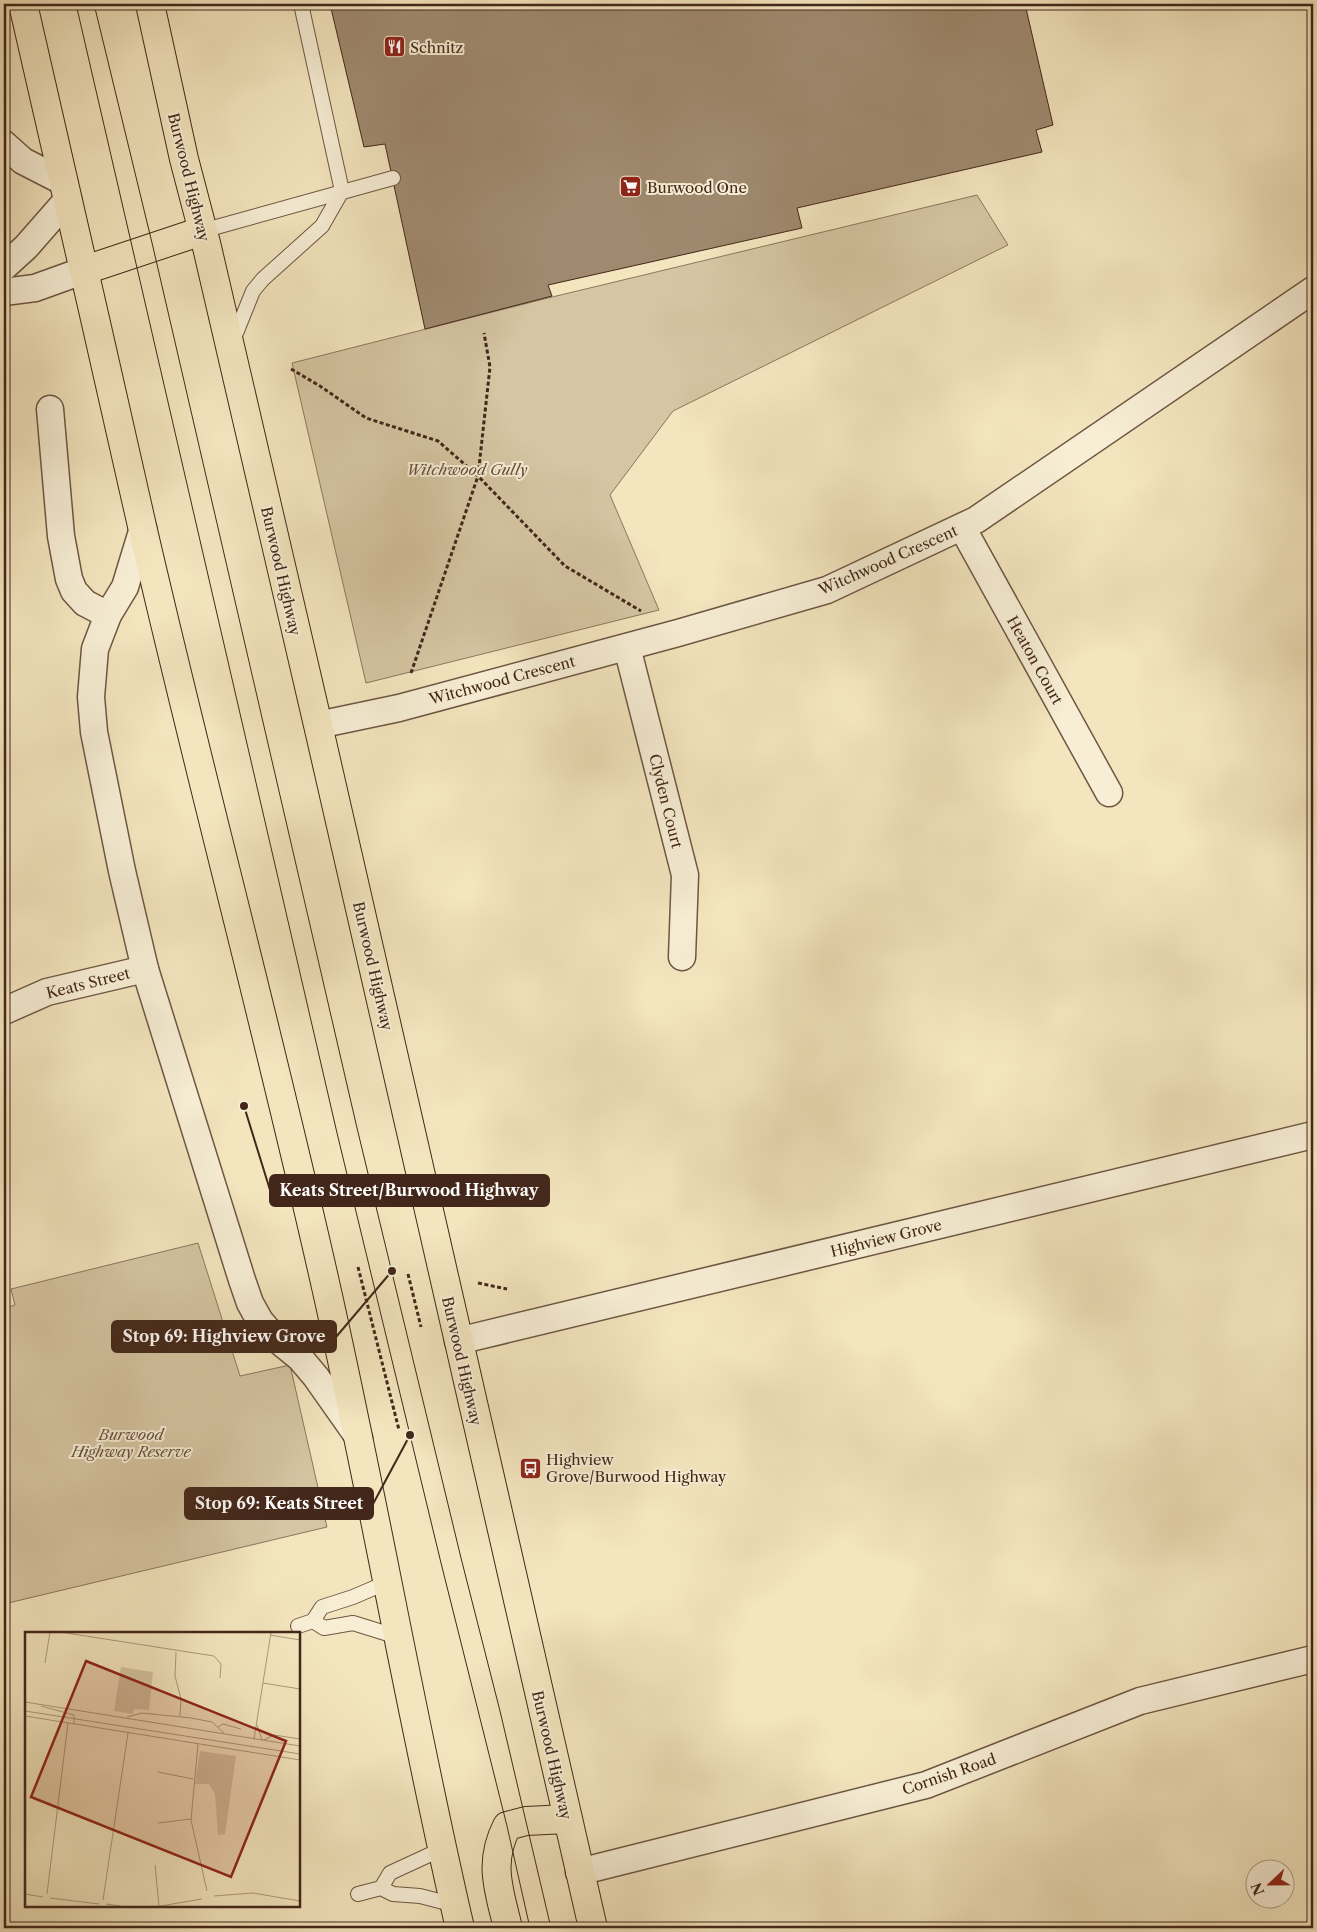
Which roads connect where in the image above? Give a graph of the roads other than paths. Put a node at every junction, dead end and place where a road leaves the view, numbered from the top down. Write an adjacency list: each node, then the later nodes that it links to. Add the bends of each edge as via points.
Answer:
1 (23, 4): 6 (highway)
2 (150, 4): 8 (highway, Burwood Highway)
3 (301, 4): 7 (lane)
4 (4, 144): 6 (street)
5 (393, 178): 7 (lane)
6 (66, 190): 9 (street, via 26,247); 10 (highway)
7 (342, 191): 8 (lane); 13 (lane, via 322,226 253,291)
8 (202, 231): 10 (highway); 13 (highway, Burwood Highway)
9 (4, 267)
10 (85, 270): 12 (street, via 35,288); 16 (highway)
11 (1313, 290): 15 (street, Witchwood Crescent)
12 (4, 292)
13 (230, 350): 19 (highway, Burwood Highway)
14 (50, 409): 17 (street, via 69,579 85,603)
15 (962, 527): 18 (street, Witchwood Crescent, via 827,590); 20 (street, Heaton Court)
16 (143, 528): 17 (street, via 125,587); 26 (highway, via 282,1097)
17 (108, 615): 22 (street, via 92,664 91,711 108,805)
18 (627, 647): 19 (street, Witchwood Crescent, via 399,708); 21 (street, Clyden Court, via 685,875)
19 (318, 725): 25 (highway, Burwood Highway)
20 (1109, 793)
21 (682, 957)
22 (145, 969): 23 (street, Keats Street, via 47,992); 26 (street, via 250,1303 266,1329 293,1351 316,1377)
23 (4, 1011)
24 (1313, 1135): 25 (street, Highview Grove)
25 (458, 1341): 32 (highway, Burwood Highway)
26 (359, 1439): 27 (highway)
27 (388, 1582): 28 (lane, via 322,1607); 30 (highway)
28 (313, 1621): 29 (lane); 30 (lane, via 324,1628 354,1623)
29 (298, 1626)
30 (398, 1637): 33 (highway)
31 (1313, 1659): 34 (street, Cornish Road, via 1140,1701 926,1785)
32 (567, 1819): 34 (highway, Burwood Highway); 38 (highway, via 526,1821 507,1826 496,1854 496,1872)
33 (442, 1849): 35 (lane, via 390,1873); 37 (highway)
34 (579, 1872): 39 (highway, Burwood Highway)
35 (381, 1888): 36 (lane); 37 (lane, via 393,1894 420,1896)
36 (358, 1894)
37 (458, 1916)
38 (508, 1928)
39 (593, 1928)

